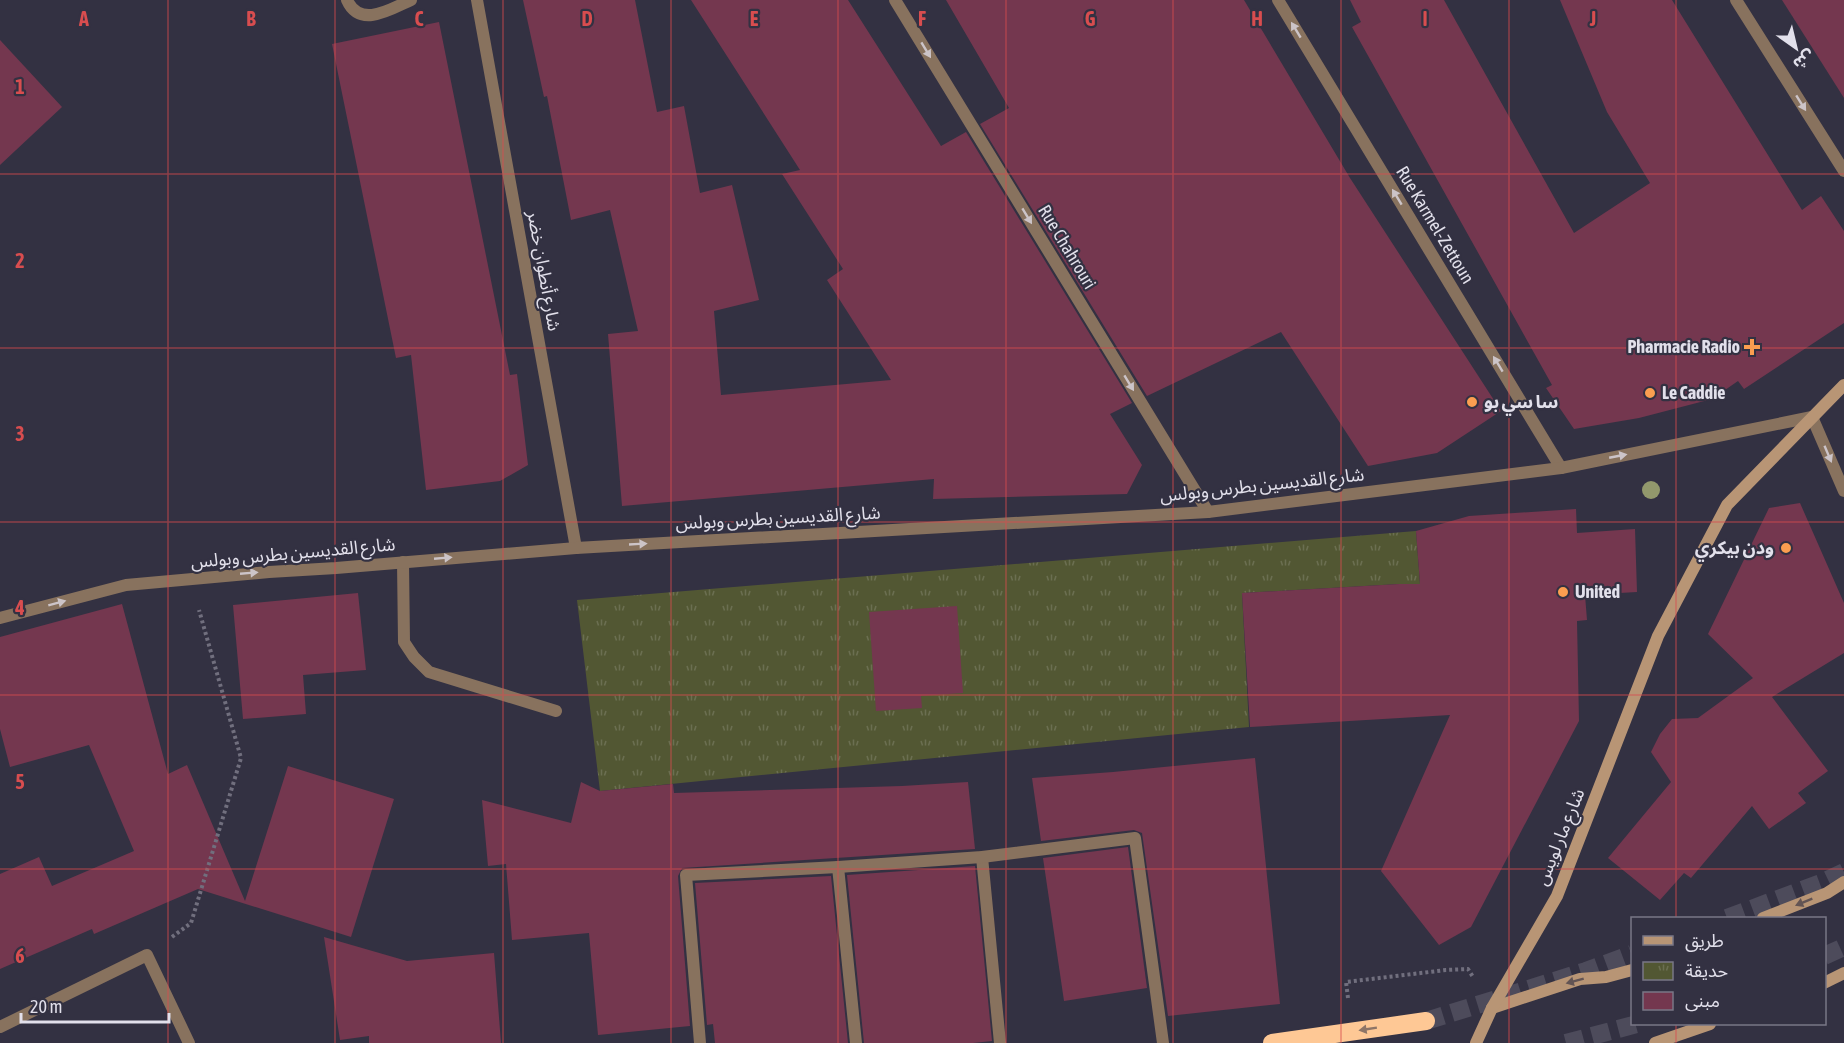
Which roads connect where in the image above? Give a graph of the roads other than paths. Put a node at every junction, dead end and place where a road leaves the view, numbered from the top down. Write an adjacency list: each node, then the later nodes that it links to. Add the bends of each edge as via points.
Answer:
1 (347, 0): 2 (street, via 362,14 373,16)
2 (411, 0)
3 (477, 0): 13 (street, شارع أنطوان خضر)
4 (895, 0): 12 (street, Rue Chahrouri, one-way to 12)
5 (1278, 0): 10 (street, Rue Karmel-Zettoun, one-way to 5)
6 (1736, 0): 7 (street, one-way to 7)
7 (1844, 171)
8 (1844, 385): 9 (street, شارع مار لويس)
9 (1812, 417): 10 (street, شارع القديسين بطرس وبولس, one-way to 9); 11 (street, one-way to 11); 24 (street, شارع مار لويس, via 1727,505 1658,636 1557,896)
10 (1561, 468): 12 (street, شارع القديسين بطرس وبولس)
11 (1844, 491)
12 (1208, 512): 13 (street, شارع القديسين بطرس وبولس, one-way to 12)
13 (576, 548): 14 (street, شارع القديسين بطرس وبولس, one-way to 13)
14 (403, 562): 15 (street, شارع القديسين بطرس وبولس, one-way to 14, via 126,585); 16 (street, via 404,642 429,672)
15 (0, 618)
16 (556, 711)
17 (982, 857): 18 (street); 31 (street); 32 (street, via 1135,838)
18 (838, 867): 29 (street, via 686,875); 30 (street)
19 (1844, 882): 20 (street, one-way to 20)
20 (1765, 917)
21 (1631, 970): 24 (street, one-way to 24, via 1580,979)
22 (1844, 973): 23 (street)
23 (1826, 982)
24 (1492, 1008): 34 (street, شارع مار لويس)
25 (1426, 1021): 33 (highway, one-way to 33)
26 (1704, 1025): 35 (street)
27 (0, 1027): 28 (street, via 147,955)
28 (189, 1043)
29 (700, 1043)
30 (856, 1043)
31 (1000, 1043)
32 (1163, 1043)
33 (1272, 1043)
34 (1476, 1043)
35 (1655, 1043)

